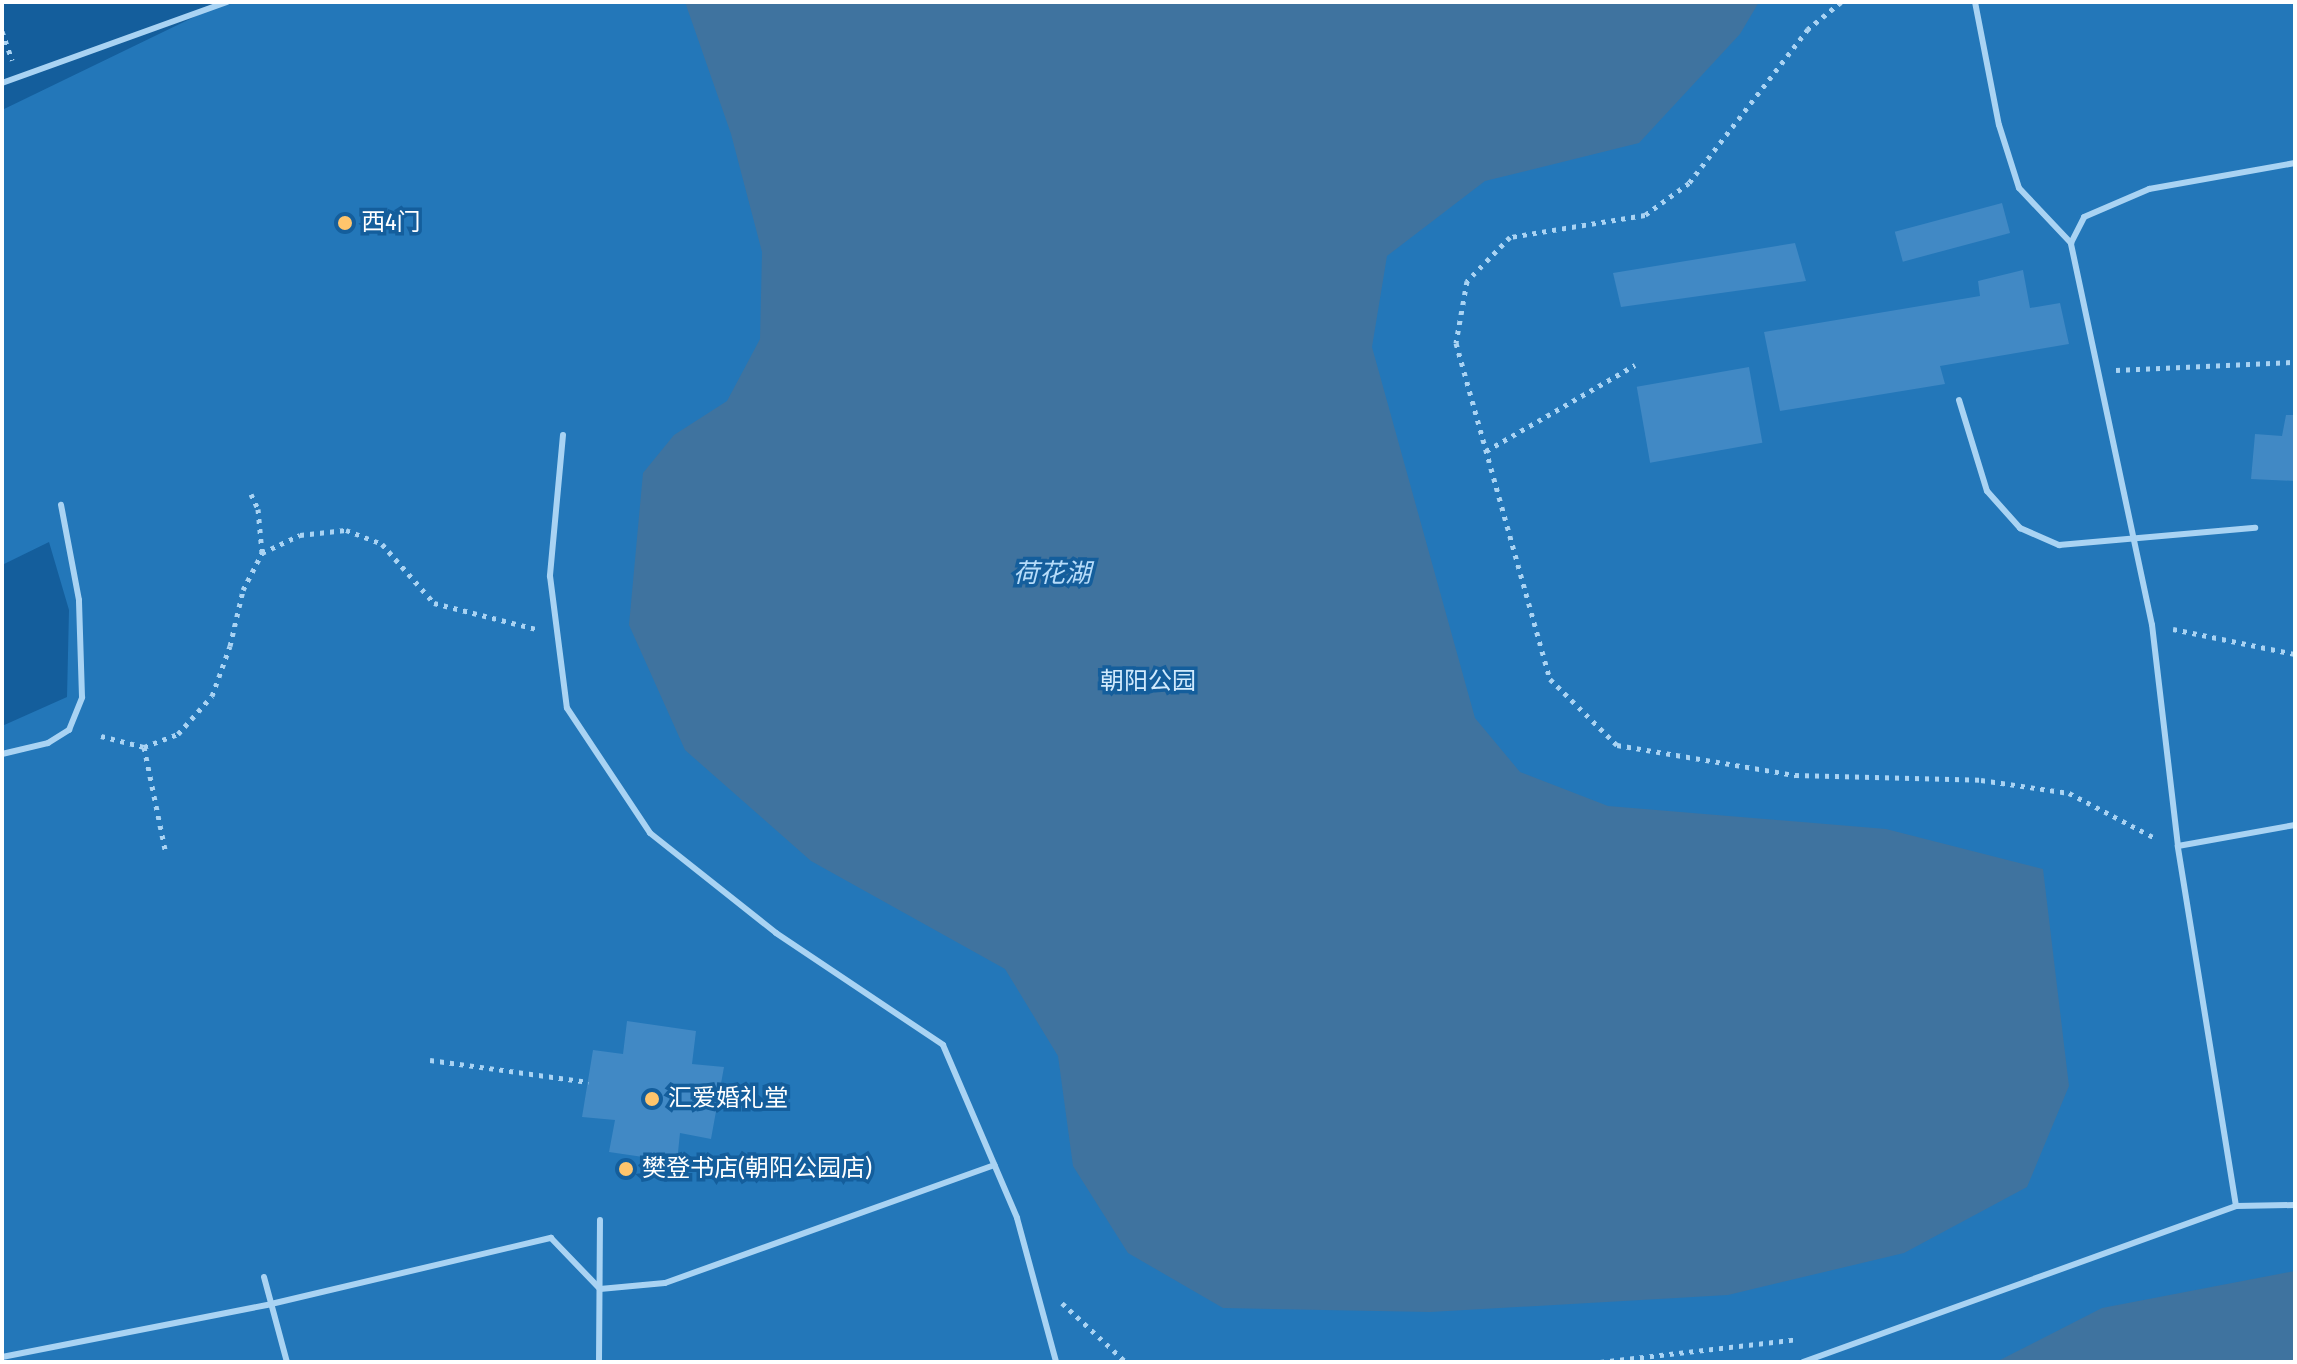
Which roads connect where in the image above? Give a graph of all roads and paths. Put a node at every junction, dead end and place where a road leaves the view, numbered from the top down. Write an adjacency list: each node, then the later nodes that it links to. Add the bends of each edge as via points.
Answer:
1 (227, 2): 4 (lane)
2 (1841, 2): 12 (path, via 1808,29 1689,183 1645,215 1510,237 1467,281 1456,343)
3 (1975, 2): 6 (lane, via 1999,125 2019,188)
4 (2, 83)
5 (2295, 163): 6 (lane, via 2149,189 2084,217)
6 (2071, 243): 9 (lane)
7 (2295, 362): 9 (path)
8 (1635, 365): 12 (path)
9 (2099, 370): 16 (lane)
10 (1959, 400): 16 (lane, via 1987,491 2020,528 2059,545)
11 (563, 435): 19 (lane, via 550,576)
12 (1486, 451): 25 (path, via 1550,679 1617,745 1795,775 1981,780 2069,793 2141,834)
13 (251, 494): 17 (path, via 258,509)
14 (61, 505): 23 (lane, via 79,600 82,697 69,730 48,743)
15 (2255, 528): 16 (lane)
16 (2137, 535): 18 (lane)
17 (262, 553): 19 (path, via 300,535 346,530 382,544 434,603 524,624); 22 (path, via 243,590 212,696 178,734)
18 (2152, 625): 20 (path); 25 (lane)
19 (558, 640): 29 (lane, via 567,708 650,833 776,933 943,1045)
20 (2295, 654)
21 (101, 736): 22 (path)
22 (144, 747): 26 (path)
23 (2, 754)
24 (2295, 825): 25 (lane)
25 (2178, 846): 31 (lane)
26 (166, 854)
27 (430, 1060): 28 (path)
28 (588, 1082)
29 (995, 1165): 33 (lane, via 1017,1218); 35 (lane, via 665,1283)
30 (2295, 1205): 31 (lane)
31 (2236, 1206): 37 (lane)
32 (600, 1220): 35 (lane)
33 (1031, 1274): 41 (lane); 42 (path)
34 (264, 1277): 36 (lane)
35 (600, 1289): 36 (lane, via 551,1238); 40 (lane)
36 (271, 1304): 38 (lane); 39 (lane)
37 (1845, 1347): 43 (path, via 1814,1337); 44 (lane)
38 (2, 1357)
39 (287, 1362)
40 (599, 1362)
41 (1056, 1362)
42 (1126, 1362)
43 (1600, 1362)
44 (1803, 1362)

